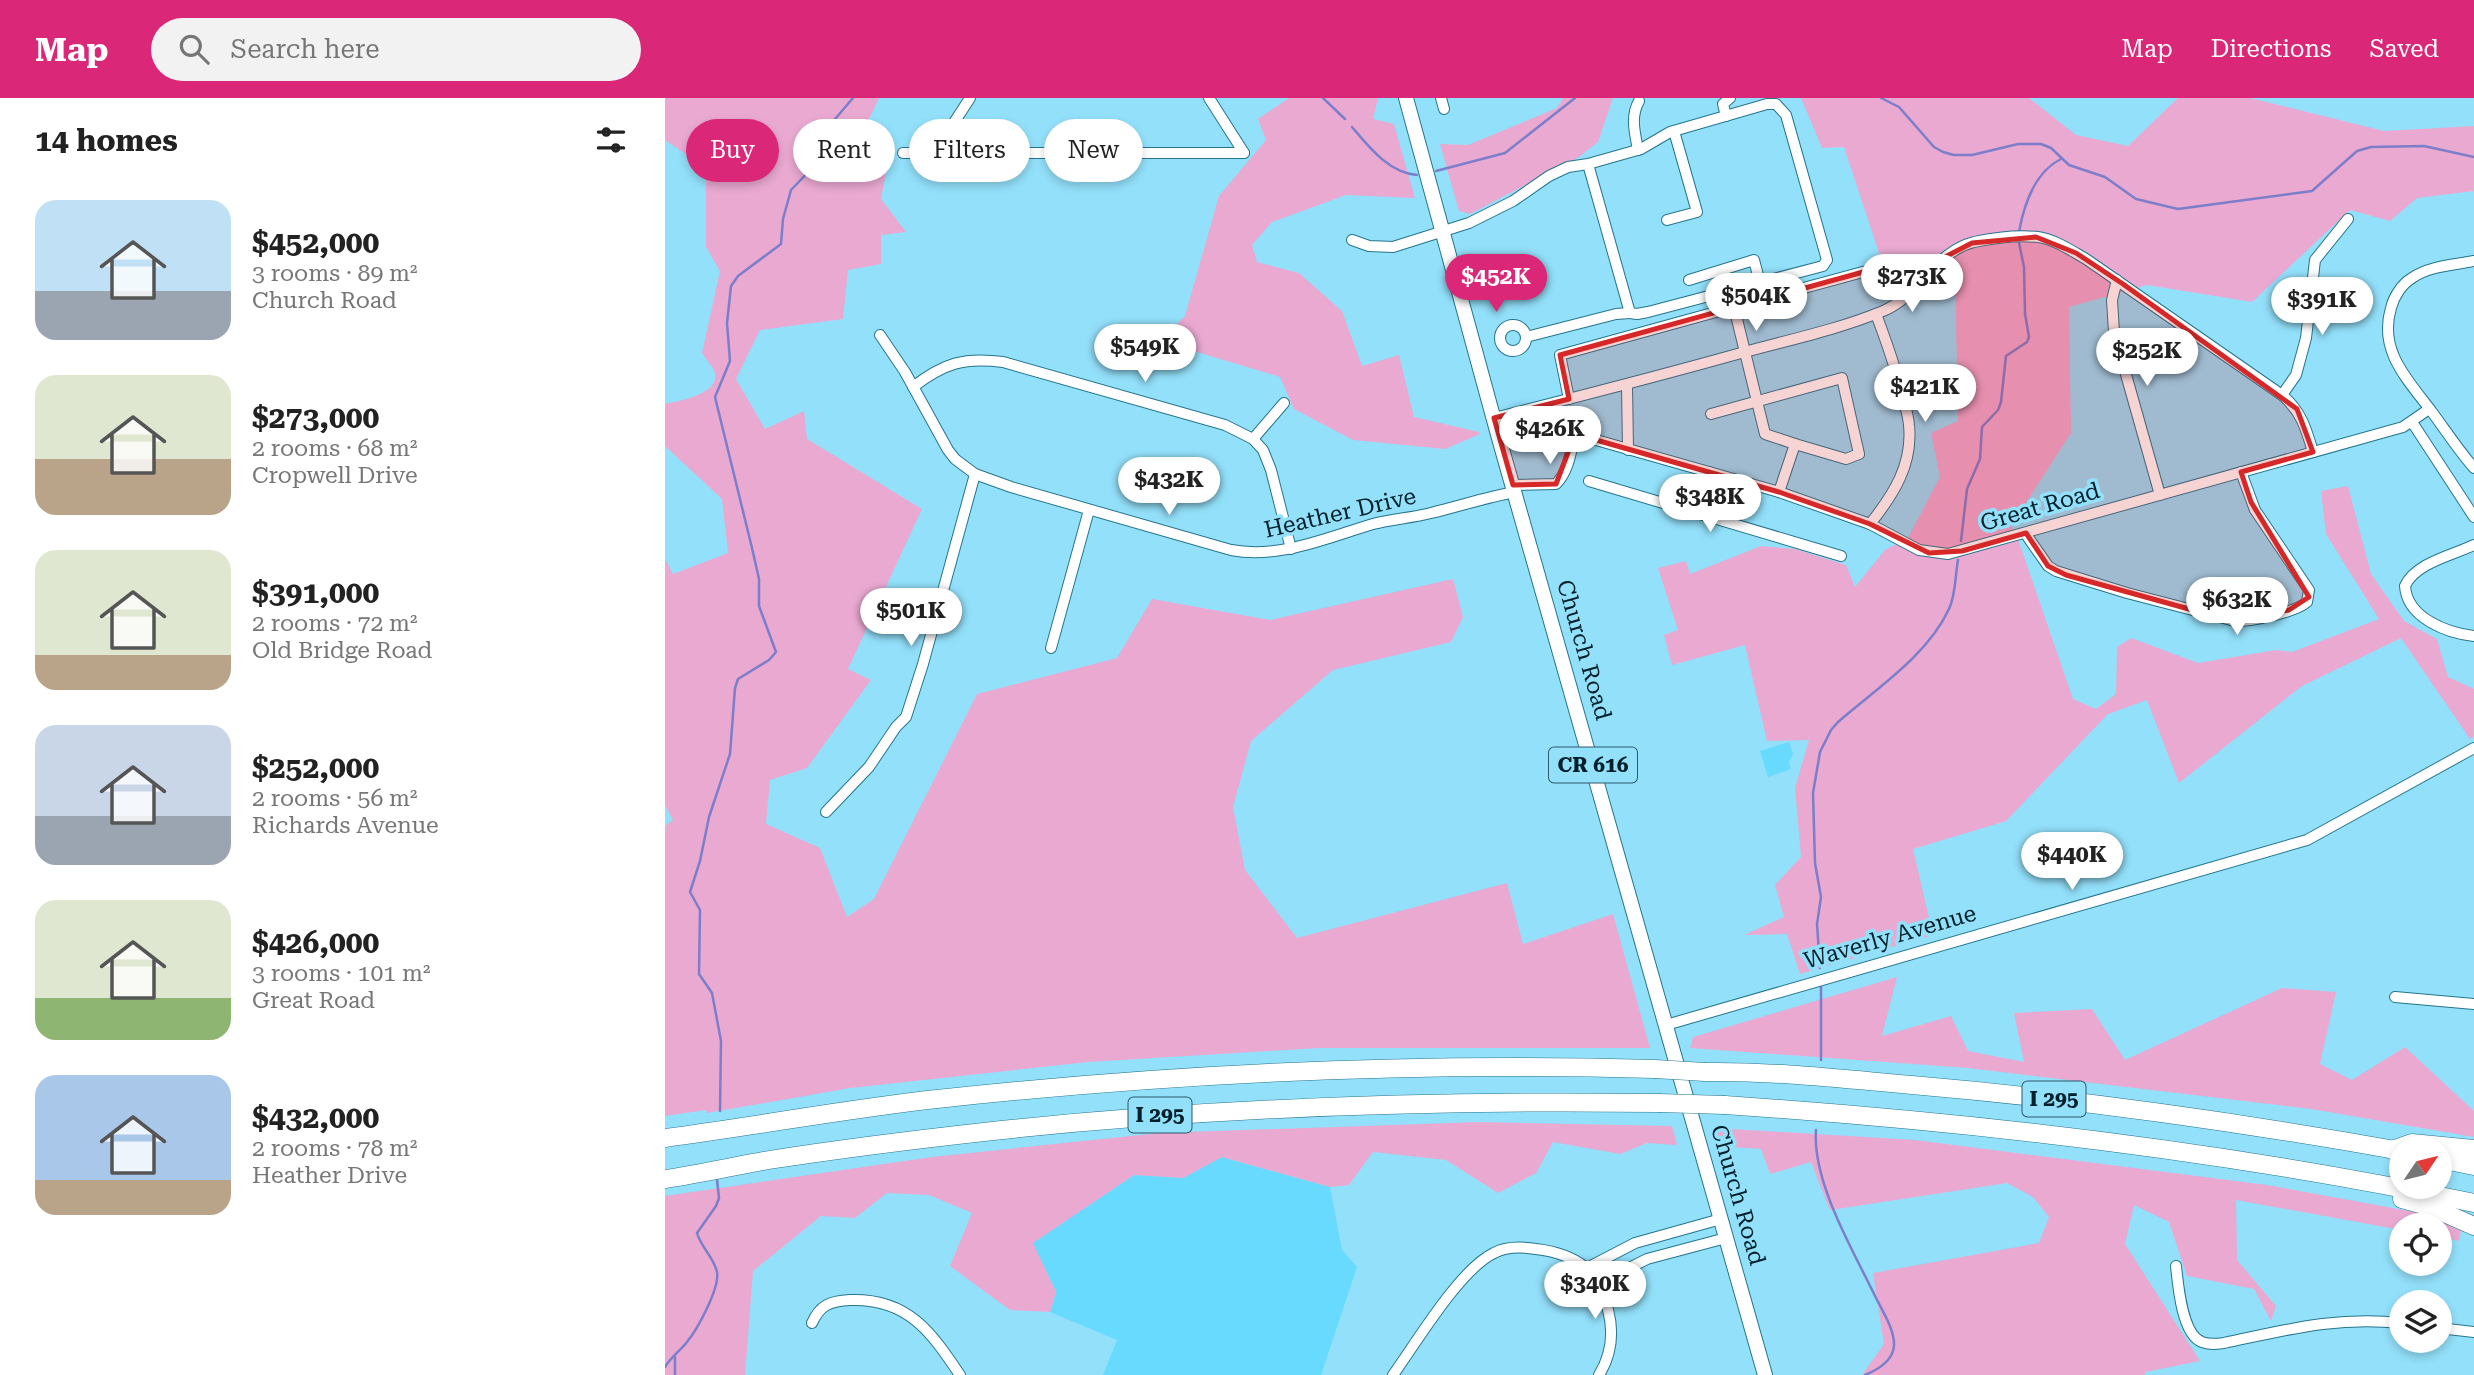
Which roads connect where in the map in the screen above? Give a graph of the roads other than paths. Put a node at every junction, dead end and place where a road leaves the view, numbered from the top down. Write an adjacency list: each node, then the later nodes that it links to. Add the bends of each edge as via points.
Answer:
1 (970, 98): 7 (street)
2 (1209, 98): 12 (street, via 1244,153)
3 (1406, 98): 16 (main road, Church Road / CR 616)
4 (1730, 98): 6 (street, via 1723,104)
5 (1639, 101): 9 (street, via 1633,120)
6 (1726, 116): 8 (street); 22 (street, via 1767,104 1781,108 1827,255 1823,265)
7 (956, 119)
8 (1674, 131): 9 (street); 15 (street, via 1697,212)
9 (1638, 150): 13 (street)
10 (903, 153): 11 (street)
11 (909, 153)
12 (1030, 154)
13 (1588, 164): 16 (street, via 1568,167 1490,214); 24 (street)
14 (2348, 219): 31 (street, via 2315,260 2306,338 2296,375)
15 (1667, 220)
16 (1442, 231): 17 (street, via 1392,247 1369,247); 37 (main road, Church Road / CR 616)
17 (1352, 240)
18 (2474, 261): 35 (street, via 2421,273 2395,298 2387,326 2389,350)
19 (1927, 277): 21 (street, via 1943,258 1972,243 2036,237 2076,253); 23 (street, via 1907,260); 25 (street, via 1901,302)
20 (1689, 280): 22 (street, via 1754,260)
21 (2117, 280): 31 (street); 52 (street, via 2112,300 2114,332)
22 (1760, 283): 24 (street)
23 (1734, 307): 28 (street); 32 (street, via 1560,355)
24 (1630, 313): 27 (street)
25 (1876, 314): 28 (street); 56 (street, via 1898,380 1910,441 1901,480)
26 (880, 335): 30 (street, Heather Drive)
27 (1526, 337)
28 (1745, 352): 29 (street); 33 (street)
29 (1627, 385): 32 (street); 43 (street)
30 (913, 387): 40 (street, via 953,363 1003,362 1225,425); 48 (street, Heather Drive, via 948,450)
31 (2282, 395): 44 (street, via 2300,414)
32 (1569, 399): 37 (street)
33 (1757, 401): 36 (street); 42 (street, via 1765,434); 42 (street, via 1842,378 1859,454 1846,459)
34 (1285, 403): 40 (street)
35 (2429, 409): 38 (street, Great Road); 45 (street)
36 (1711, 414)
37 (1495, 418): 41 (main road, Church Road / CR 616)
38 (2412, 422): 44 (street, Great Road); 55 (street)
39 (1575, 434): 41 (street, Great Road, via 1552,429); 43 (street, Great Road); 50 (street, via 1563,477 1556,484)
40 (1253, 439): 59 (street, via 1271,470)
41 (1500, 442): 50 (main road, Church Road / CR 616)
42 (1795, 444): 51 (street)
43 (1628, 450): 46 (street, Great Road)
44 (2313, 452): 47 (street, Great Road)
45 (2474, 468)
46 (1709, 472): 51 (street, Great Road); 54 (street)
47 (2241, 472): 52 (street, Great Road); 57 (street, via 2251,502 2309,590 2307,602 2298,608 2235,621 2127,593 2056,571)
48 (975, 474): 53 (street, Heather Drive); 64 (street, via 906,717 869,767)
49 (1589, 481): 54 (street)
50 (1515, 488): 59 (street, Heather Drive); 67 (main road, Church Road / CR 616)
51 (1779, 492): 56 (street, Great Road)
52 (2160, 495): 57 (street, Great Road)
53 (1089, 510): 59 (street, Heather Drive, via 1231,550 1266,553); 62 (street)
54 (1696, 513): 60 (street)
55 (2474, 517)
56 (1870, 524): 57 (street, Great Road, via 1919,550 1940,553)
57 (2025, 533)
58 (2474, 545): 61 (street, via 2425,566 2405,586 2408,600 2435,625)
59 (1291, 549)
60 (1841, 556)
61 (2474, 636)
62 (1051, 648)
63 (2474, 748): 67 (street, Waverly Avenue, via 2307,840)
64 (826, 812)
65 (2395, 998): 66 (street)
66 (2474, 1004)
67 (1666, 1024): 77 (main road, Church Road / CR 616)
68 (665, 1138): 71 (highway, I 295, bridge, via 924,1100 1152,1079 1549,1066 1862,1080 2034,1096)
69 (2452, 1147): 70 (highway)
70 (2474, 1149)
71 (2389, 1150)
72 (2452, 1162): 73 (highway)
73 (2474, 1166)
74 (2305, 1170): 75 (highway, I 295, bridge, via 2176,1149 1927,1120 1725,1105 1418,1102 1155,1116 982,1132); 76 (highway, I 295); 78 (highway, via 2431,1207)
75 (665, 1179)
76 (2474, 1203)
77 (1721, 1219): 79 (main road, Church Road / CR 616); 81 (street, via 1635,1243)
78 (2474, 1226)
79 (1726, 1238): 82 (street, via 1647,1259); 90 (main road, Church Road / CR 616)
80 (2176, 1266): 83 (street, via 2186,1323 2199,1342 2224,1343 2325,1322)
81 (1587, 1268): 82 (street); 88 (street, via 1552,1251 1514,1247 1494,1252 1456,1287)
82 (1598, 1284): 89 (street, via 1612,1329 1609,1351)
83 (2389, 1322)
84 (812, 1323): 87 (street, via 818,1309 829,1304 862,1300 887,1304 921,1324)
85 (2452, 1329): 86 (street)
86 (2474, 1332)
87 (960, 1375)
88 (1393, 1375)
89 (1598, 1375)
90 (1765, 1375)

